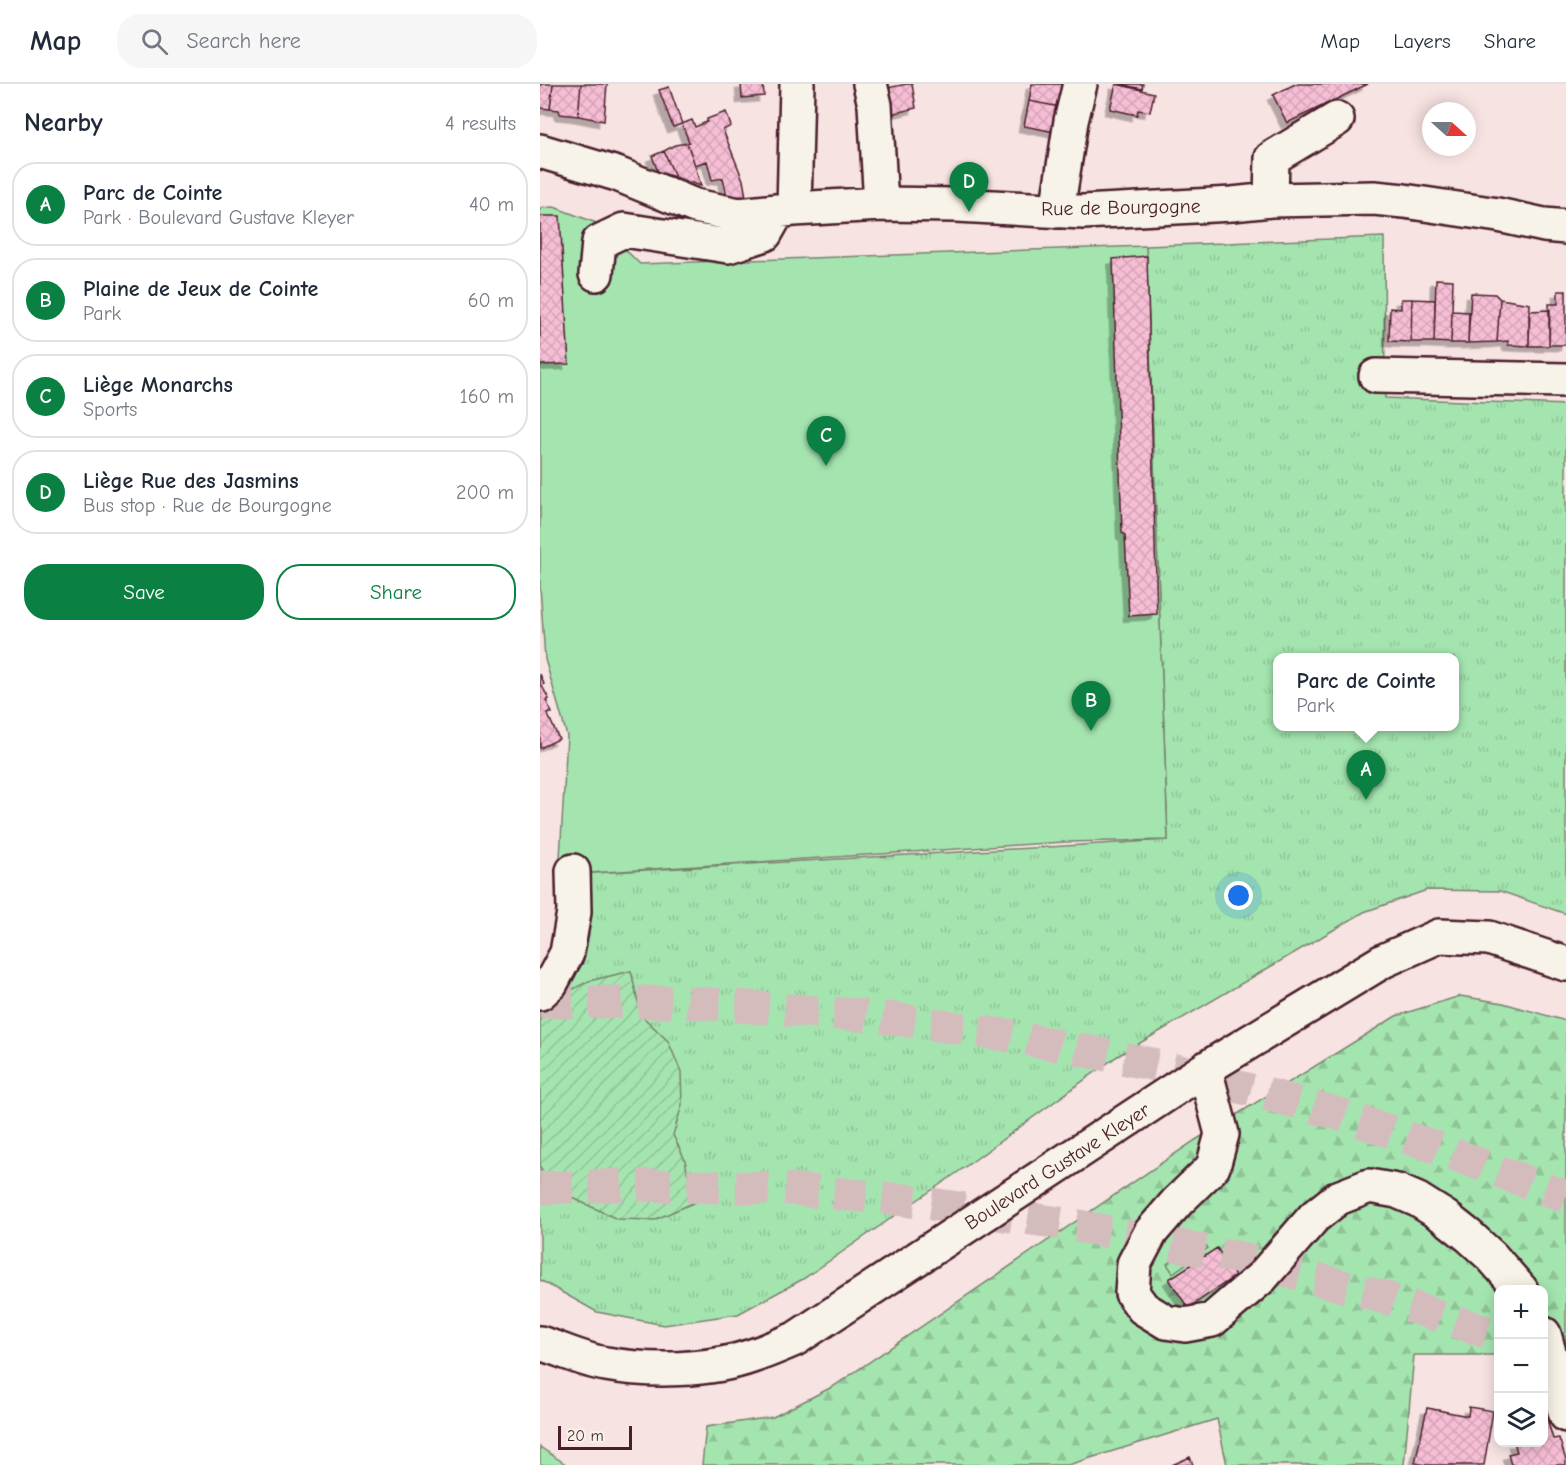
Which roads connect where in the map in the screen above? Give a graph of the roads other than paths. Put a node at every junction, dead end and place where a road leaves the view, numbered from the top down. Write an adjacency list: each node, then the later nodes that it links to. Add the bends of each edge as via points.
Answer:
1 (797, 84): 8 (street)
2 (870, 84): 7 (street, via 875,105)
3 (1080, 84): 9 (street)
4 (1337, 119): 6 (street, via 1272,158)
5 (540, 151): 8 (street, Rue de Bourgogne, via 617,174 696,206 740,215)
6 (1271, 200): 9 (street, Rue de Bourgogne, via 1083,212); 10 (street, Rue de Bourgogne, via 1374,198)
7 (881, 204): 8 (street, Rue de Bourgogne); 9 (street, Rue de Bourgogne)
8 (786, 210): 11 (street, via 765,234 728,246 624,230 599,242)
9 (1057, 210)
10 (1566, 226)
11 (596, 274)
12 (1376, 376): 13 (street)
13 (1566, 380)
14 (573, 871): 16 (street, via 574,912 567,953 552,983)
15 (1566, 964): 17 (street, Boulevard Gustave Kleyer, via 1489,938 1439,936 1383,961)
16 (540, 993)
17 (1205, 1069): 18 (street, via 1222,1134 1213,1167 1151,1232 1134,1264 1132,1293 1143,1308 1166,1322 1185,1325 1212,1320 1262,1277 1314,1217 1338,1198 1369,1186 1397,1191 1444,1217 1492,1257); 20 (street, Boulevard Gustave Kleyer, via 795,1339 751,1357 682,1369 604,1364)
18 (1517, 1285)
19 (1545, 1339): 21 (street)
20 (540, 1342)
21 (1566, 1415)

